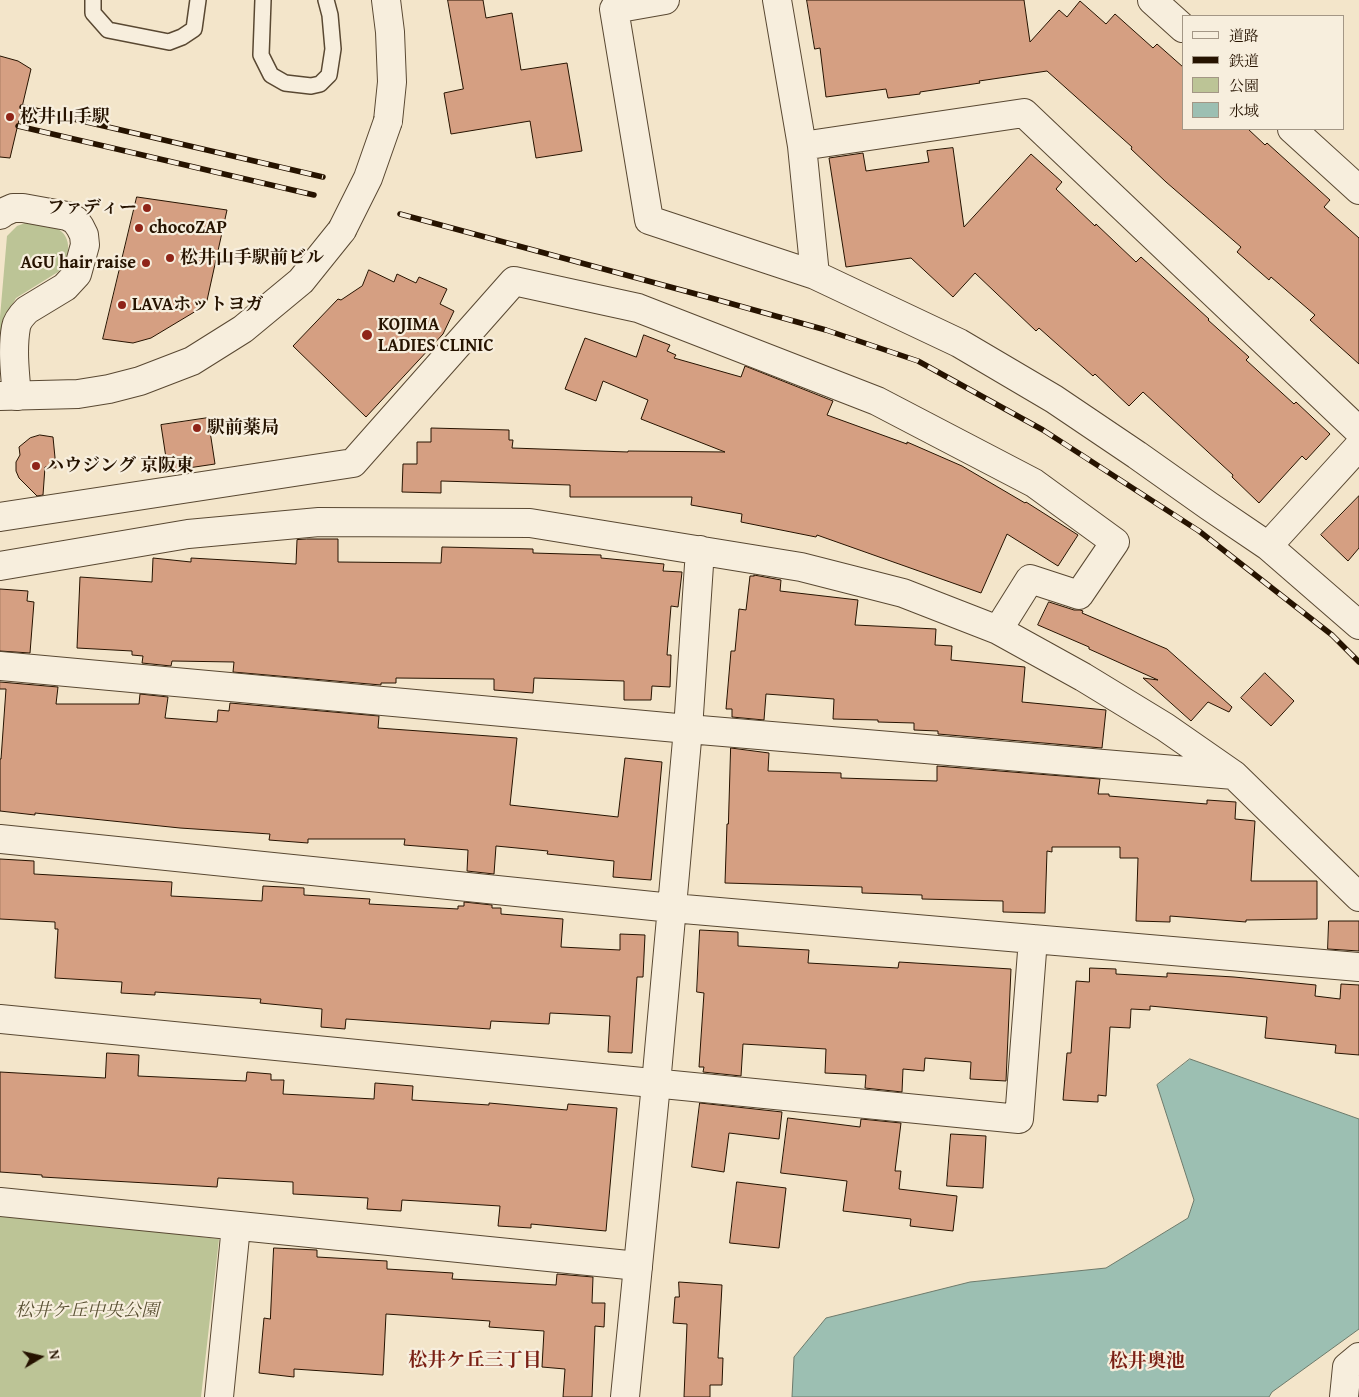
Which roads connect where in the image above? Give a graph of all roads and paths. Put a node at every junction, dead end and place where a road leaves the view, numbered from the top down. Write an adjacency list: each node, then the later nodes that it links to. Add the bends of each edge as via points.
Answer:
1 (93, 0): 2 (lane, via 93,13 108,30 169,42 194,29)
2 (198, 0)
3 (263, 0): 4 (lane, via 261,55 271,75 286,83 311,86 320,84 329,75 334,49)
4 (326, 0)
5 (386, 0): 15 (street, bridge, via 392,82 388,121 368,178 342,230 301,281 243,330 192,361 140,381 108,389 78,394)
6 (665, 0): 14 (street, via 614,9 649,220)
7 (777, 0): 11 (street)
8 (1152, 0): 9 (street)
9 (1182, 27)
10 (1293, 130): 12 (street)
11 (802, 146): 14 (street); 16 (street, via 1024,113)
12 (1359, 190)
13 (0, 215): 15 (street, via 13,208 23,208 67,216 80,226 85,245 77,274 65,288 27,310 16,325)
14 (815, 275): 19 (street, via 959,343 1054,399)
15 (8, 396)
16 (1359, 430)
17 (1359, 446): 19 (street)
18 (0, 518): 23 (street, via 353,463 514,280 638,308 877,401 1034,483 1115,542 1079,595 1030,580)
19 (1268, 546): 22 (street)
20 (700, 550): 21 (street, via 530,523 319,522 188,534); 23 (street, via 801,567 903,593); 25 (street)
21 (0, 566)
22 (1359, 625)
23 (998, 630): 26 (street, via 1083,676)
24 (0, 666): 25 (street)
25 (688, 729): 26 (street); 29 (street)
26 (1234, 775): 28 (street)
27 (0, 839): 29 (street)
28 (1359, 897)
29 (672, 908): 30 (street); 33 (street)
30 (1033, 939): 31 (street); 33 (street, via 1019,1119)
31 (1359, 967)
32 (0, 1019): 33 (street)
33 (656, 1084): 36 (street)
34 (0, 1202): 35 (street)
35 (236, 1226): 36 (street); 38 (street)
36 (638, 1266): 39 (street)
37 (1359, 1357): 40 (street, via 1347,1367)
38 (224, 1396)
39 (625, 1397)
40 (1344, 1397)

